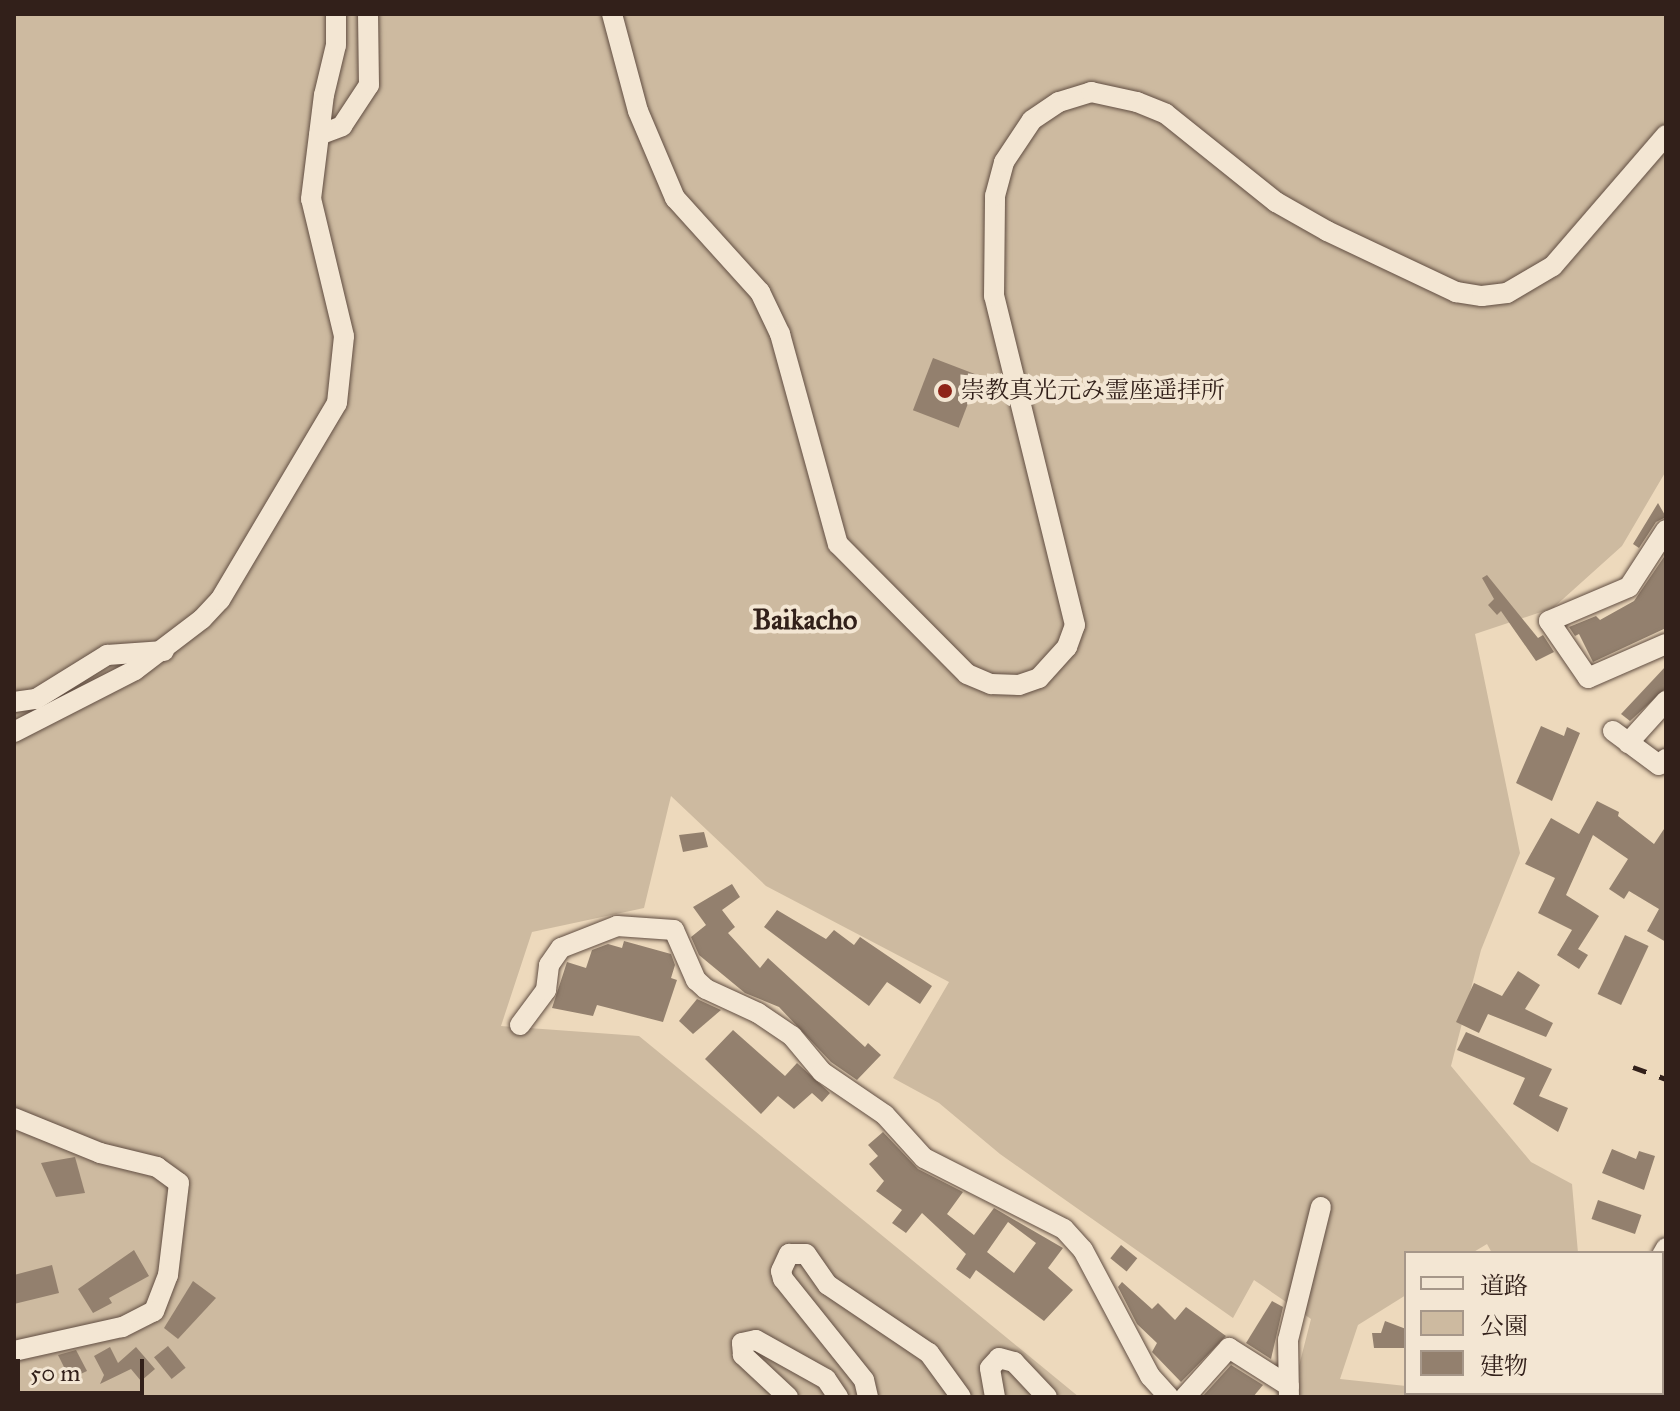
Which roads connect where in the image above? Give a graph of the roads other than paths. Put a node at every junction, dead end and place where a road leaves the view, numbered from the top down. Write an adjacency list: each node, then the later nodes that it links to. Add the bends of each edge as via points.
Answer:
1 (336, 14): 4 (street, via 336,45)
2 (368, 14): 4 (street, via 369,85 342,126)
3 (612, 14): 5 (street, via 638,111 675,198 760,292 780,334 838,544 959,666 991,684 1019,685 1039,678 1067,647 1075,625 994,296 995,196 1004,162 1032,120 1059,102 1091,92 1137,102 1166,114 1276,202 1327,231 1456,292 1482,296 1507,293 1553,266)
4 (319, 135): 8 (street, via 311,199 344,336 337,403 220,600)
5 (1666, 135)
6 (1666, 530): 7 (street, via 1629,587 1549,621 1588,678)
7 (1666, 644)
8 (164, 651): 10 (street, via 107,655 36,699); 11 (street)
9 (1666, 701): 12 (street, via 1621,737 1659,765)
10 (14, 702)
11 (14, 732)
12 (1666, 759)
13 (520, 1025): 24 (street, via 546,990 549,965 561,948 617,926 674,930 696,980 792,1036 822,1072 885,1115 924,1158 1064,1229 1083,1250 1150,1376)
14 (14, 1118): 16 (street, via 100,1153 157,1167 179,1183 167,1249 168,1275 154,1311 122,1327)
15 (1321, 1207): 17 (street, via 1288,1340)
16 (14, 1351)
17 (1289, 1391): 25 (street, via 1229,1348)
18 (788, 1397): 19 (street, via 743,1355 742,1343 756,1340 826,1379)
19 (838, 1397)
20 (868, 1397): 21 (street, via 864,1380 783,1279 789,1254 806,1254 839,1294 929,1353)
21 (961, 1397)
22 (995, 1397): 23 (street, via 990,1368 999,1358 1014,1362)
23 (1047, 1397)
24 (1169, 1397)
25 (1185, 1397)

